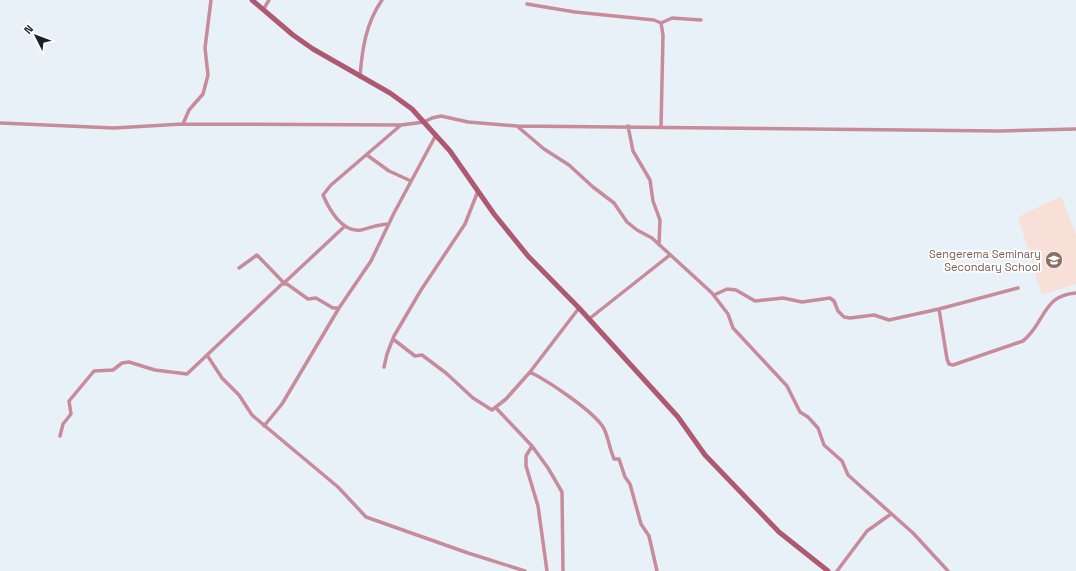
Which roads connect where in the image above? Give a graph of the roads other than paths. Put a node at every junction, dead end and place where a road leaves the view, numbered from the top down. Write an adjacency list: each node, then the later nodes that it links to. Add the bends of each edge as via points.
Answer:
1 (211, 0): 12 (street, via 205,48 208,75 203,94 185,114)
2 (252, 0): 6 (street)
3 (269, 0): 6 (street)
4 (382, 0): 9 (street, via 373,13 367,29)
5 (527, 4): 8 (street)
6 (263, 10): 9 (street, via 313,49)
7 (701, 20): 8 (street, via 672,18)
8 (661, 23): 16 (street)
9 (360, 77): 10 (street, via 398,98)
10 (424, 122): 13 (street); 14 (street, via 441,116 468,122); 18 (street)
11 (0, 123): 12 (street, via 114,128)
12 (183, 124): 13 (street)
13 (401, 125): 19 (street)
14 (517, 126): 15 (street); 24 (street, via 544,149 569,165 618,207 627,222)
15 (628, 126): 16 (street); 24 (street, via 633,152 650,180 660,220)
16 (661, 127): 17 (street, via 1000,131)
17 (1076, 129)
18 (436, 135): 20 (street); 21 (street)
19 (367, 155): 20 (street, via 389,171); 23 (street, via 323,194 330,210)
20 (411, 181): 22 (street)
21 (478, 190): 32 (street, via 497,219 528,256); 35 (street, via 465,224 421,290)
22 (389, 224): 23 (street, via 359,230); 31 (street, via 370,261)
23 (345, 226): 27 (street)
24 (659, 245): 25 (street)
25 (670, 255): 30 (street); 34 (street)
26 (239, 268): 27 (street, via 257,255)
27 (284, 283): 31 (street, via 308,299 316,298 333,308); 36 (street)
28 (1018, 288): 33 (street)
29 (1076, 293): 33 (street, via 1061,295 1053,301 1032,333 1023,341 953,365 946,359)
30 (714, 295): 33 (street, via 728,289 736,290 755,301 777,298 802,302 830,298 840,314 850,318 874,315 884,320 896,320); 43 (street, via 728,314 733,328 787,386 800,412 818,428 824,446 842,461 848,475)
31 (339, 308): 40 (street, via 282,404)
32 (579, 308): 34 (street); 38 (street)
33 (939, 310)
34 (589, 319): 48 (street, via 678,417 714,464 779,532)
35 (393, 339): 37 (street); 39 (street, via 415,356 422,355 488,408)
36 (207, 355): 40 (street, via 222,378); 41 (street, via 196,368 184,374 155,370 129,362 122,363 113,370 94,371 69,401 71,414 63,424)
37 (384, 367)
38 (530, 372): 39 (street); 47 (street, via 567,395 603,427 612,456 619,459 630,484 641,524 651,544)
39 (496, 408): 42 (street)
40 (264, 426): 44 (street, via 338,487 366,516)
41 (60, 436)
42 (532, 446): 45 (street, via 526,456 526,466 538,506); 46 (street, via 562,492)
43 (891, 514): 49 (street, via 867,531); 50 (street, via 913,533)
44 (525, 571)
45 (547, 571)
46 (562, 571)
47 (657, 571)
48 (828, 571)
49 (837, 571)
50 (948, 571)

